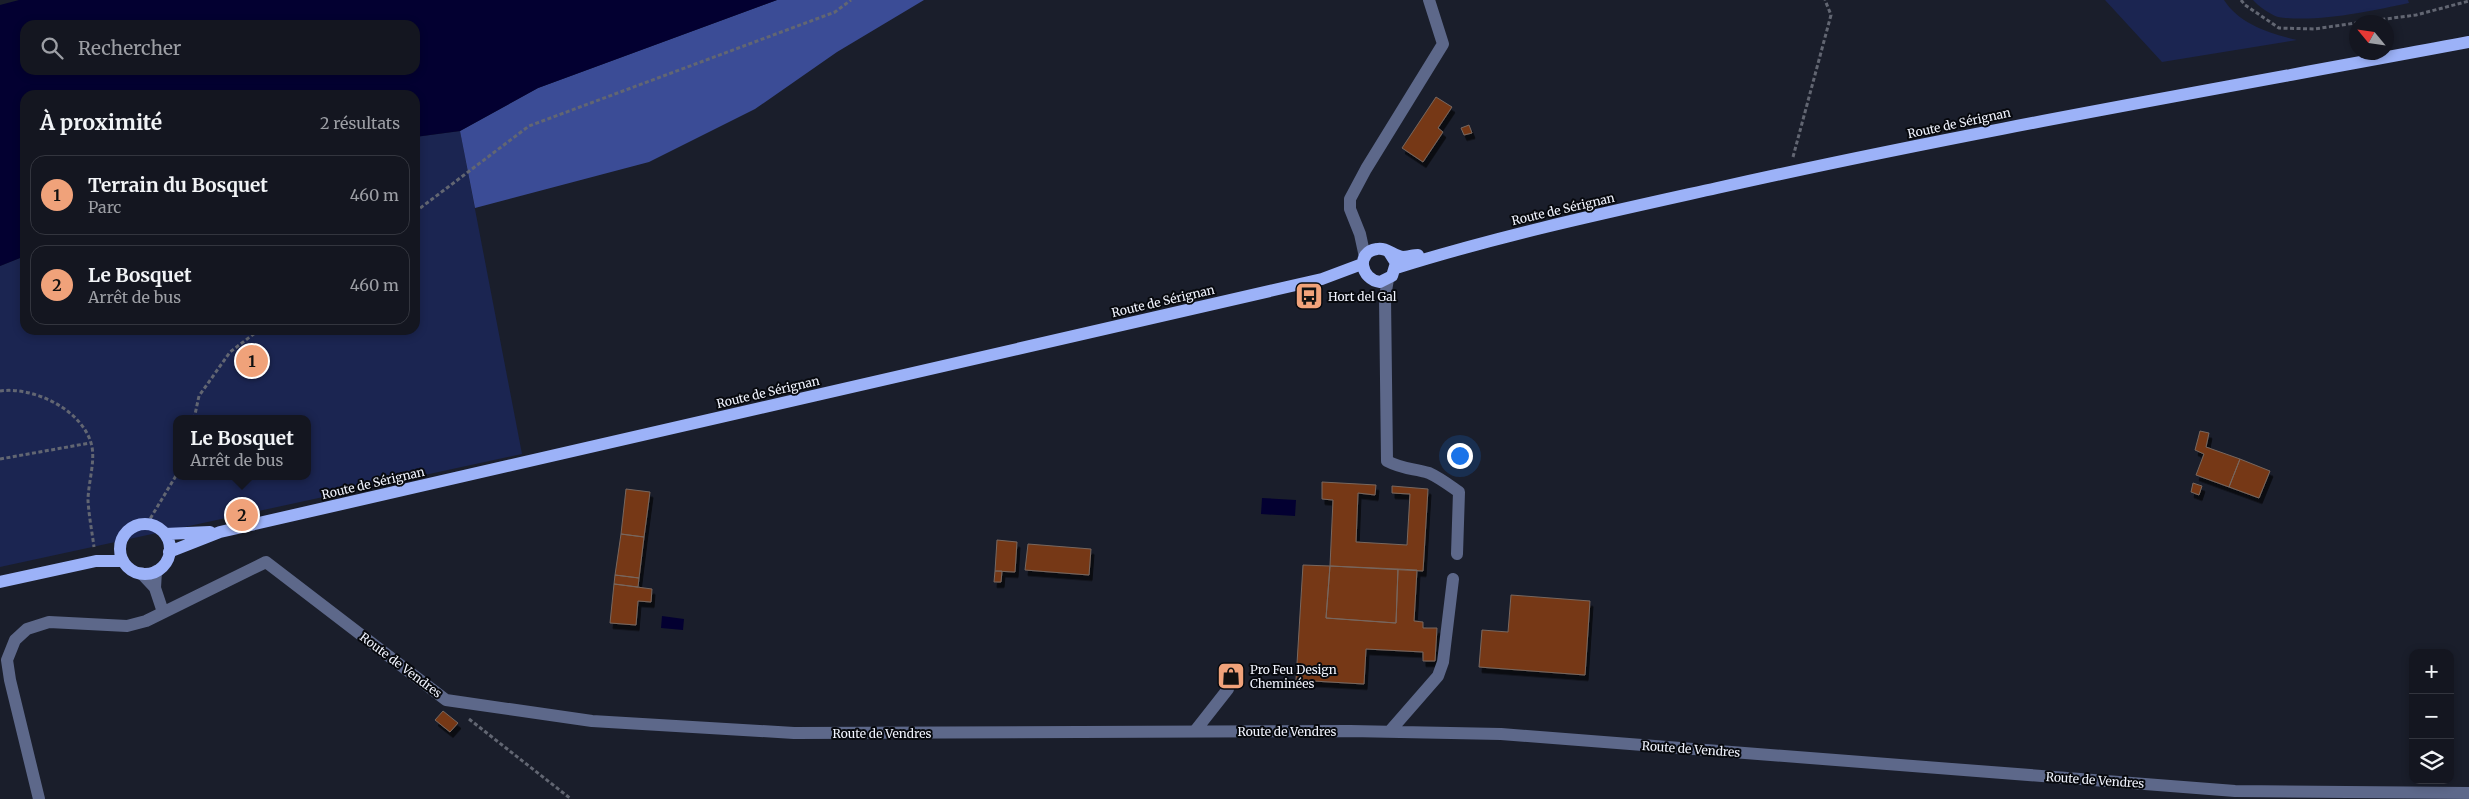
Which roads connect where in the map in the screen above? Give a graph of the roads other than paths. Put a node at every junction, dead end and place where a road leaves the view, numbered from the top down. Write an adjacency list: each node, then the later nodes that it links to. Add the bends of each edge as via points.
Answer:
1 (1429, 0): 3 (street, via 1443,44 1350,199 1350,209)
2 (2469, 42): 4 (main road, Route de Sérignan, via 2023,123 1790,172)
3 (1360, 234): 5 (street); 7 (street)
4 (1458, 249): 5 (main road, Route de Sérignan, via 1402,257); 6 (main road, Route de Sérignan)
5 (1383, 250): 6 (main road, via 1395,259); 7 (main road)
6 (1396, 268): 7 (main road)
7 (1371, 272): 8 (main road, Route de Sérignan, via 1322,279); 12 (street, via 1385,297 1387,461 1401,468 1427,473 1459,492)
8 (220, 532): 9 (main road, Route de Sérignan); 11 (main road, Route de Sérignan)
9 (165, 534): 10 (main road, via 160,528 147,524 132,527 121,539); 11 (main road)
10 (120, 546): 13 (main road); 14 (main road)
11 (169, 552): 15 (main road)
12 (1457, 554)
13 (96, 561): 14 (main road); 18 (main road)
14 (123, 561): 16 (main road)
15 (156, 571): 16 (main road); 19 (street)
16 (141, 573): 19 (street)
17 (1453, 579): 23 (street, via 1443,662 1438,676)
18 (0, 582)
19 (155, 588): 20 (street)
20 (163, 612): 22 (street, Route de Vendres, via 266,562 446,700 592,721 794,733); 25 (street, via 146,622 127,626 49,622 27,629 15,640 7,660 10,680)
21 (1228, 689): 22 (street)
22 (1195, 731): 23 (street, Route de Vendres)
23 (1390, 731): 24 (street, Route de Vendres, via 1501,734 2234,791)
24 (2469, 793)
25 (39, 799)

